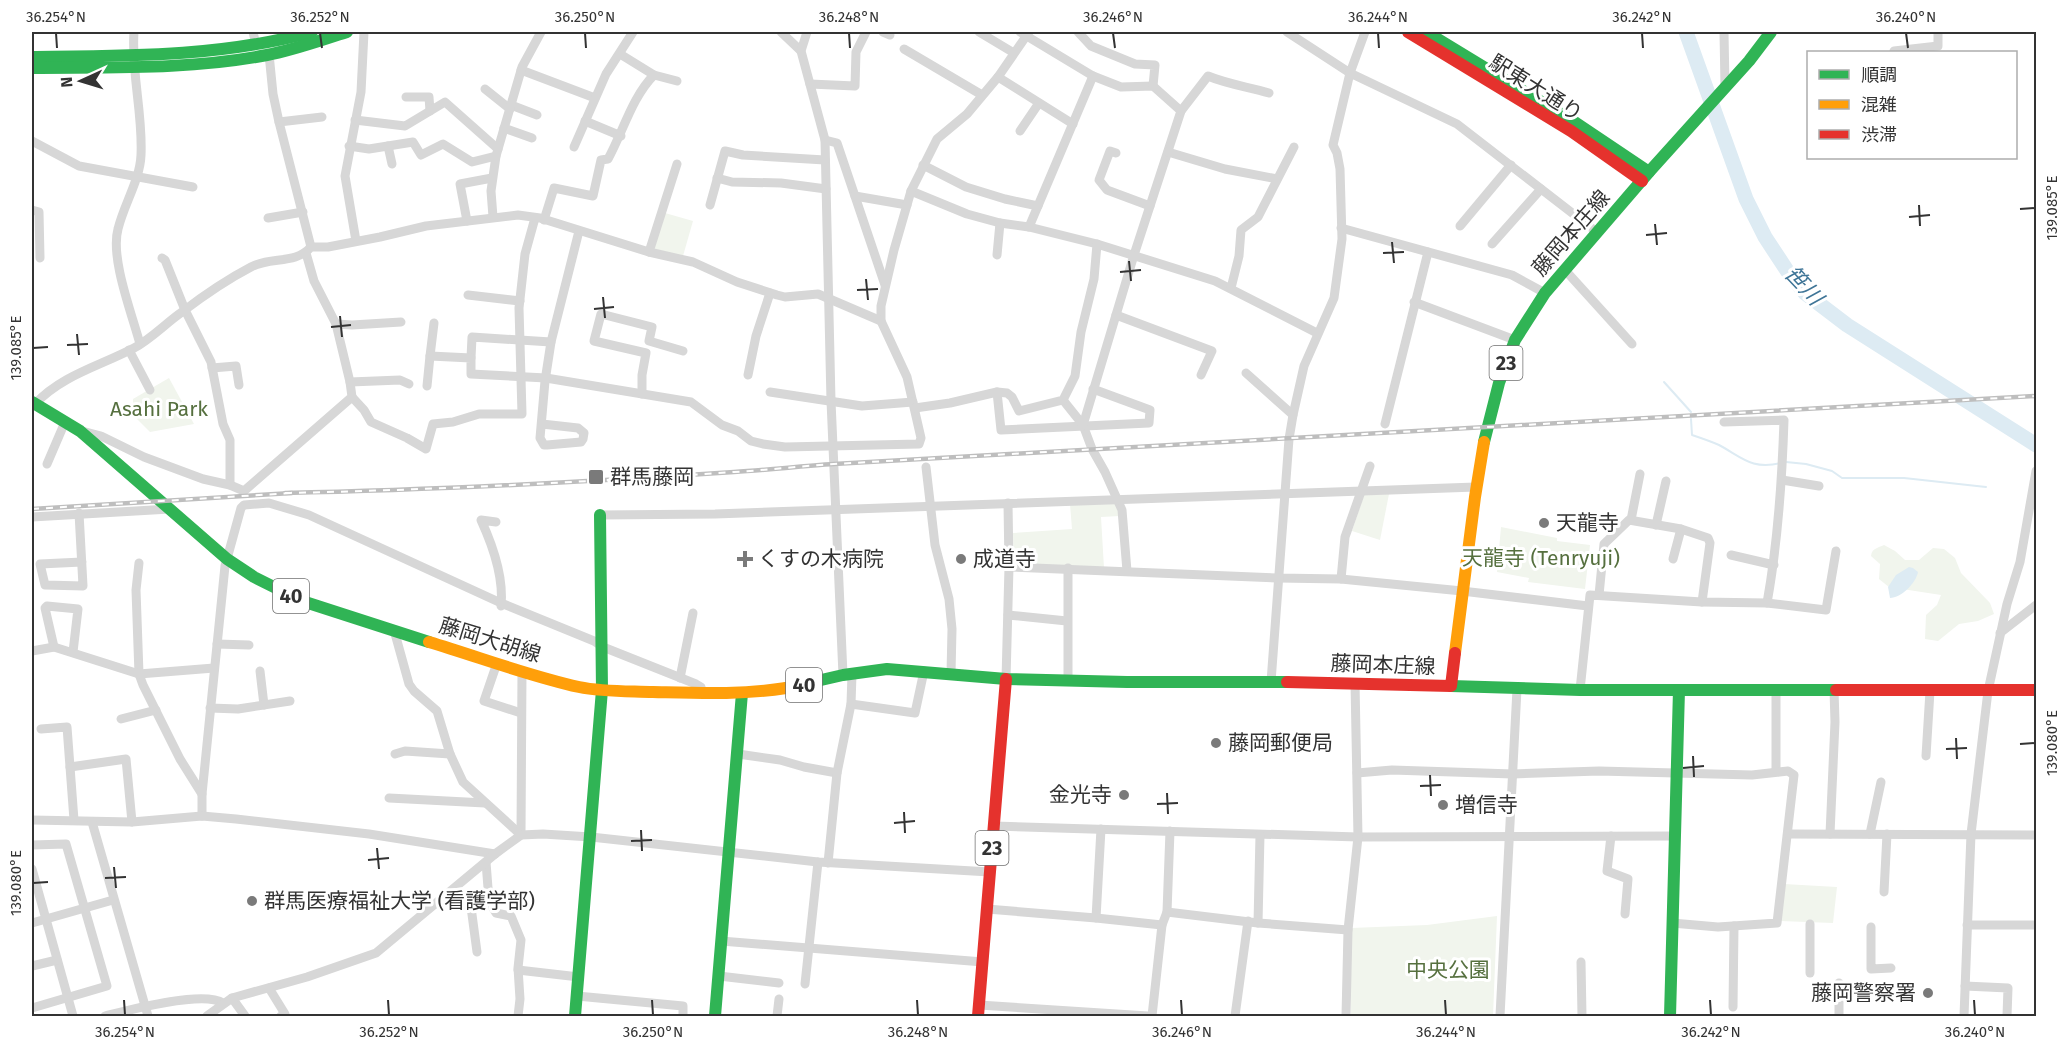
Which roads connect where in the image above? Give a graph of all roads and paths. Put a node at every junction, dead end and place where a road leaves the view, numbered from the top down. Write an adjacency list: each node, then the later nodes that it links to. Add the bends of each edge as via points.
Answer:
1 (134, 32): 29 (street)
2 (253, 32): 21 (street)
3 (312, 32): 21 (main road)
4 (347, 32): 26 (main road)
5 (364, 32): 51 (street, via 361,92)
6 (541, 32): 31 (street)
7 (633, 32): 27 (street)
8 (781, 32): 23 (street)
9 (807, 32): 23 (street)
10 (866, 32): 37 (street, via 856,52 855,86)
11 (979, 32): 25 (street)
12 (1078, 32): 38 (street, via 1091,46 1135,64 1155,65)
13 (1287, 32): 32 (street)
14 (1365, 32): 32 (street)
15 (1408, 32): 74 (main road, 駅東大通り)
16 (1426, 32): 74 (main road, 駅東大通り, via 1576,123)
17 (1724, 32): 40 (street)
18 (1771, 32): 40 (main road, 藤岡本庄線 / 23)
19 (1938, 32): 24 (street, via 1938,46)
20 (1025, 33): 25 (street); 34 (street)
21 (256, 45): 29 (main road)
22 (904, 49): 42 (street)
23 (801, 51): 37 (street)
24 (1894, 51)
25 (1014, 53): 35 (street)
26 (270, 54): 29 (main road, via 226,61); 53 (street)
27 (620, 54): 33 (street); 44 (street)
28 (32, 57): 29 (main road)
29 (133, 61): 30 (main road); 73 (street, via 141,136)
30 (32, 68)
31 (521, 70): 44 (street); 46 (street)
32 (1350, 73): 72 (street, via 1457,124); 96 (street, via 1333,145 1340,169)
33 (654, 75): 36 (street); 57 (street, via 644,85)
34 (1093, 76): 38 (street, via 1121,87); 54 (street)
35 (998, 77): 42 (street); 45 (street)
36 (677, 81)
37 (810, 84): 59 (street)
38 (1153, 86): 48 (street)
39 (485, 89): 46 (street)
40 (1721, 91): 74 (main road, 藤岡本庄線 / 23)
41 (1269, 93): 48 (street, via 1208,76)
42 (982, 95): 71 (street, via 967,114 937,139)
43 (406, 97): 47 (street, via 429,98)
44 (595, 98): 52 (street)
45 (1039, 103): 54 (street); 56 (street)
46 (510, 107): 49 (street); 55 (street)
47 (430, 111): 51 (street, via 405,126); 65 (street, via 445,102)
48 (1181, 111): 66 (street)
49 (537, 115)
50 (322, 117): 53 (street)
51 (355, 120): 61 (street)
52 (585, 121): 57 (street); 63 (street)
53 (279, 122): 88 (street)
54 (1073, 124): 85 (street)
55 (504, 128): 58 (street); 65 (street)
56 (1020, 131)
57 (621, 136): 91 (street, via 608,159 601,160 593,196 554,188)
58 (532, 138)
59 (825, 140): 68 (street); 82 (street, via 837,143)
60 (32, 141): 73 (street, via 79,166)
61 (349, 146): 62 (street); 99 (street, via 345,176)
62 (388, 146): 65 (street, via 412,142 421,154 443,144 472,162); 69 (street)
63 (573, 147)
64 (1294, 147): 77 (street)
65 (497, 152): 75 (street)
66 (1168, 152): 77 (street); 86 (street)
67 (1116, 153): 86 (street, via 1110,151 1100,180 1107,190)
68 (825, 160): 76 (street, via 725,152); 79 (street)
69 (392, 164)
70 (677, 164): 103 (street)
71 (923, 165): 81 (street); 85 (street, via 966,187)
72 (1511, 165): 80 (street); 94 (street)
73 (136, 176): 78 (street); 129 (street, via 118,229 116,252)
74 (1645, 177): 98 (main road, 藤岡本庄線 / 23)
75 (492, 178): 90 (street); 92 (street, via 460,184)
76 (717, 178): 79 (street); 83 (street)
77 (1277, 179): 111 (street, via 1258,218 1241,230)
78 (193, 187)
79 (826, 189): 115 (street)
80 (1542, 189): 98 (street); 101 (street)
81 (911, 191): 84 (street); 93 (street)
82 (855, 196): 84 (street); 110 (street)
83 (710, 205)
84 (907, 205): 110 (street)
85 (1038, 206): 95 (street)
86 (1150, 206): 106 (street)
87 (32, 210): 107 (street, via 39,212)
88 (303, 212): 89 (street); 102 (street)
89 (268, 218)
90 (493, 218): 91 (street, via 518,214); 92 (street)
91 (539, 219): 97 (street); 116 (street, via 525,254)
92 (467, 221): 99 (street)
93 (1000, 223): 95 (street); 105 (street)
94 (1460, 226)
95 (1029, 227): 100 (street)
96 (1341, 228): 104 (street); 124 (street, via 1334,298)
97 (579, 231): 103 (street); 128 (street)
98 (1598, 232): 109 (main road, 藤岡本庄線 / 23)
99 (356, 241): 102 (street)
100 (1097, 244): 106 (street); 152 (street, via 1075,376)
101 (1492, 244)
102 (308, 250): 118 (street, via 298,257 253,266); 123 (street, via 314,281)
103 (649, 252): 112 (street, via 693,262)
104 (1428, 252): 113 (street, via 1512,276); 117 (street)
105 (997, 255)
106 (1134, 255): 111 (street); 119 (street)
107 (40, 258)
108 (162, 258): 118 (street)
109 (1565, 270): 113 (main road, 藤岡本庄線 / 23); 130 (street)
110 (886, 287): 120 (street)
111 (1231, 288): 124 (street)
112 (770, 293): 115 (street, via 785,297 818,294); 138 (street)
113 (1545, 293): 126 (main road, 藤岡本庄線 / 23)
114 (468, 295): 116 (street)
115 (829, 299): 120 (street); 153 (street)
116 (520, 301): 125 (street)
117 (1414, 302): 126 (street); 160 (street)
118 (185, 309): 129 (street); 136 (street)
119 (1116, 315): 139 (street, via 1212,351); 146 (street)
120 (881, 321): 155 (street, via 899,357)
121 (401, 322): 123 (street)
122 (434, 323): 134 (street)
123 (336, 324): 142 (street)
124 (1317, 333): 156 (street, via 1304,366)
125 (520, 339): 128 (street); 135 (street, via 472,337); 140 (street)
126 (1515, 340): 173 (main road, 藤岡本庄線 / 23, via 1494,399)
127 (649, 341): 132 (street); 133 (street); 133 (street, via 652,327 601,314 594,341)
128 (551, 342): 141 (street)
129 (140, 344): 131 (street)
130 (1632, 344)
131 (129, 350): 147 (street); 154 (street, via 80,372)
132 (683, 351)
133 (645, 353): 150 (street)
134 (430, 356): 135 (street); 145 (street)
135 (471, 358): 140 (street, via 471,374)
136 (212, 368): 144 (street, via 236,366); 171 (street, via 230,440)
137 (1246, 373): 156 (street)
138 (747, 375)
139 (1201, 375)
140 (522, 377): 141 (street); 151 (street, via 522,414 479,414 433,424 426,449 371,422)
141 (546, 378): 150 (street); 159 (street)
142 (350, 382): 143 (street, via 400,380); 151 (street)
143 (409, 384)
144 (239, 385)
145 (428, 386)
146 (1093, 389): 161 (street); 161 (street, via 1150,410 1149,423)
147 (150, 390)
148 (770, 392): 153 (street)
149 (997, 392): 152 (street, via 1012,397 1019,411); 155 (street, via 950,404); 161 (street, via 1001,430)
150 (642, 394): 163 (street, via 692,402 751,441 785,447)
151 (352, 397): 174 (street)
152 (1063, 400): 161 (street)
153 (831, 401): 155 (street, via 862,406); 163 (street)
154 (33, 403): 157 (main road, 藤岡大胡線 / 40)
155 (914, 405): 163 (street, via 919,444)
156 (1293, 415): 176 (street)
157 (65, 422): 162 (main road, 藤岡大胡線 / 40); 164 (street)
158 (1724, 422): 169 (street, via 1784,420)
159 (542, 424)
160 (1385, 424)
161 (1083, 425): 177 (street)
162 (80, 431): 171 (street, via 203,479); 181 (main road, 藤岡大胡線 / 40)
163 (834, 446): 182 (street)
164 (47, 464)
165 (1370, 466): 175 (street)
166 (926, 467): 180 (street)
167 (2037, 471): 213 (street, via 2020,562)
168 (1640, 474): 186 (street)
169 (1782, 480): 172 (street); 196 (street)
170 (1666, 481): 188 (street)
171 (230, 485): 174 (street)
172 (1820, 486)
173 (1476, 487): 175 (street); 202 (main road, 藤岡本庄線 / 23)
174 (244, 491): 179 (street)
175 (1362, 492): 176 (street); 201 (street, via 1345,537)
176 (1285, 495): 177 (street); 200 (street)
177 (1116, 498): 178 (street); 199 (street, via 1122,510)
178 (1008, 503): 180 (street); 197 (street)
179 (245, 505): 192 (street); 206 (street, via 269,503 309,515)
180 (930, 505): 182 (street); 227 (street, via 935,545 949,599)
181 (170, 508): 183 (street); 192 (main road, 藤岡大胡線 / 40)
182 (835, 508): 184 (street); 226 (street)
183 (79, 513): 185 (street); 194 (street)
184 (600, 515): 217 (main road)
185 (32, 517)
186 (1631, 520): 188 (street); 203 (street, via 1604,544)
187 (496, 522): 206 (street, via 481,519 501,578)
188 (1656, 525): 189 (street)
189 (1680, 529): 193 (street); 204 (street, via 1700,534 1710,543)
190 (1836, 551): 205 (street, via 1826,610)
191 (1731, 555): 196 (street)
192 (227, 559): 212 (main road, 藤岡大胡線 / 40, via 276,590); 214 (street)
193 (1673, 559)
194 (82, 562): 194 (street, via 40,564 45,585 83,586)
195 (139, 563): 225 (street)
196 (1774, 565): 205 (street)
197 (1009, 567): 198 (street); 210 (street)
198 (1068, 568): 199 (street); 211 (street)
199 (1127, 571): 200 (street)
200 (1278, 578): 201 (street); 231 (street)
201 (1341, 579): 202 (street)
202 (1462, 591): 208 (street); 233 (main road, 藤岡本庄線 / 23)
203 (1599, 595): 204 (street); 208 (street, via 1590,595)
204 (1702, 602): 205 (street)
205 (1767, 603)
206 (501, 605): 217 (street)
207 (2037, 605): 213 (street)
208 (1588, 606): 237 (street)
209 (693, 613): 228 (street)
210 (1008, 615): 211 (street); 229 (street)
211 (1068, 621): 230 (street)
212 (394, 630): 220 (main road, 藤岡大胡線 / 40); 254 (street, via 409,684 437,711)
213 (2000, 633): 242 (street)
214 (217, 644): 215 (street); 221 (street)
215 (249, 645)
216 (54, 647): 218 (street); 219 (street); 219 (street, via 45,608 78,609)
217 (603, 647): 228 (street); 236 (main road)
218 (32, 651)
219 (73, 652): 225 (street)
220 (497, 663): 223 (main road, 藤岡大胡線 / 40); 250 (street, via 484,701)
221 (214, 668): 225 (street); 248 (street)
222 (260, 671): 247 (street)
223 (522, 671): 236 (main road, 藤岡大胡線 / 40); 250 (street)
224 (924, 671): 226 (main road, 藤岡大胡線 / 40, via 887,669); 227 (main road, 藤岡大胡線 / 40); 246 (street, via 915,713)
225 (139, 674): 249 (street)
226 (847, 674): 244 (main road, 藤岡大胡線 / 40, via 796,687); 246 (street)
227 (951, 674): 229 (main road, 藤岡大胡線 / 40)
228 (680, 678): 243 (street, via 701,687)
229 (1005, 679): 230 (main road, 藤岡本庄線); 272 (main road, 23)
230 (1068, 681): 231 (main road, 藤岡本庄線)
231 (1271, 682): 232 (main road, 藤岡本庄線)
232 (1356, 683): 233 (main road, 藤岡本庄線); 259 (street)
233 (1451, 686): 235 (main road)
234 (2034, 688): 242 (main road)
235 (1517, 689): 237 (main road); 261 (street)
236 (602, 690): 243 (main road, 藤岡大胡線 / 40); 285 (main road)
237 (1580, 690): 238 (main road)
238 (1679, 690): 239 (main road); 262 (main road)
239 (1776, 690): 240 (main road); 258 (street)
240 (1834, 690): 241 (main road); 276 (street)
241 (1930, 691): 242 (main road); 256 (street)
242 (1988, 692): 279 (street)
243 (702, 693): 244 (main road, 藤岡大胡線 / 40)
244 (742, 693): 255 (main road)
245 (290, 701): 247 (street)
246 (851, 704): 260 (street)
247 (264, 705): 248 (street)
248 (210, 708): 264 (street)
249 (156, 710): 251 (street); 264 (street)
250 (521, 713): 280 (street)
251 (121, 719)
252 (41, 729): 257 (street, via 68,727)
253 (395, 754): 254 (street)
254 (450, 754): 266 (street, via 463,782)
255 (738, 754): 260 (street); 289 (main road)
256 (1926, 756)
257 (70, 767): 269 (street); 271 (street, via 126,759)
258 (1776, 771): 262 (street, via 1752,775); 275 (street, via 1794,775)
259 (1357, 772): 261 (street); 286 (street)
260 (837, 773): 292 (street)
261 (1512, 774): 262 (street); 282 (street)
262 (1677, 774): 287 (main road)
263 (1881, 782): 277 (street)
264 (202, 794): 267 (street)
265 (389, 798): 266 (street)
266 (485, 803): 280 (street)
267 (202, 816): 271 (street); 290 (street, via 369,834)
268 (32, 820): 269 (street)
269 (74, 820): 270 (street)
270 (92, 822): 271 (street); 297 (street)
271 (132, 822)
272 (994, 826): 273 (street); 294 (main road, 23)
273 (1101, 829): 274 (street); 303 (street)
274 (1170, 831): 281 (street); 301 (street)
275 (1788, 834): 276 (street); 312 (street, via 1777,923)
276 (1830, 834): 277 (street)
277 (1870, 834): 278 (street)
278 (1887, 834): 279 (street); 296 (street)
279 (1971, 834): 283 (street); 310 (street)
280 (521, 835): 285 (street); 290 (street)
281 (1260, 835): 286 (street); 305 (street)
282 (1509, 835): 284 (street); 286 (street); 355 (street)
283 (2037, 835)
284 (1611, 836): 287 (street); 302 (street, via 1607,871 1628,879)
285 (591, 837): 289 (street); 326 (main road)
286 (1358, 837): 314 (street)
287 (1675, 837): 307 (main road)
288 (32, 845): 299 (street, via 66,844)
289 (729, 851): 292 (street); 315 (main road)
290 (495, 854): 291 (street)
291 (486, 862): 298 (street); 331 (street, via 376,953)
292 (823, 862): 294 (street); 316 (street)
293 (32, 869): 295 (street)
294 (990, 872): 300 (main road, 23)
295 (33, 882): 304 (street)
296 (1884, 892)
297 (113, 900): 299 (street); 337 (street)
298 (489, 901): 317 (street, via 471,907); 323 (street, via 496,913 512,916 521,940)
299 (85, 908): 304 (street); 333 (street, via 107,986)
300 (987, 909): 303 (street); 319 (main road, 23)
301 (1167, 912): 305 (street); 309 (street)
302 (1625, 914)
303 (1096, 918): 309 (street)
304 (46, 919): 306 (street); 318 (street)
305 (1253, 922): 314 (street); 353 (street)
306 (32, 923)
307 (1672, 923): 312 (street); 357 (main road)
308 (1810, 924): 324 (street)
309 (1162, 925): 352 (street)
310 (1967, 925): 311 (street); 330 (street)
311 (2037, 925)
312 (1734, 926): 338 (street)
313 (1871, 927): 322 (street, via 1871,969)
314 (1348, 930): 354 (street)
315 (721, 941): 316 (street); 325 (main road)
316 (809, 947): 319 (street); 329 (street)
317 (477, 952)
318 (57, 960): 321 (street); 333 (street)
319 (983, 962): 340 (main road, 23)
320 (1581, 962): 356 (street)
321 (32, 966)
322 (1891, 968)
323 (518, 970): 326 (street); 347 (street)
324 (1810, 973)
325 (719, 976): 327 (street); 350 (main road)
326 (579, 977): 332 (main road)
327 (779, 983)
328 (1839, 983): 358 (street)
329 (805, 984)
330 (1965, 986): 359 (street); 360 (street, via 2008,988)
331 (269, 988): 334 (street); 346 (street, via 285,1014)
332 (577, 996): 348 (main road); 349 (street, via 683,1006)
333 (68, 998): 339 (street); 341 (street)
334 (232, 998): 336 (street); 345 (street)
335 (779, 999): 351 (street)
336 (223, 1003): 337 (street, via 208,999); 344 (street)
337 (144, 1005): 342 (street); 343 (street)
338 (1733, 1007)
339 (32, 1008)
340 (979, 1011): 352 (street)
341 (73, 1017)
342 (105, 1017)
343 (148, 1017)
344 (207, 1017)
345 (245, 1017)
346 (281, 1017)
347 (518, 1017)
348 (575, 1017)
349 (683, 1017)
350 (716, 1017)
351 (777, 1017)
352 (1150, 1017)
353 (1235, 1017)
354 (1346, 1017)
355 (1500, 1017)
356 (1582, 1017)
357 (1670, 1017)
358 (1839, 1017)
359 (1964, 1017)
360 (2007, 1017)

